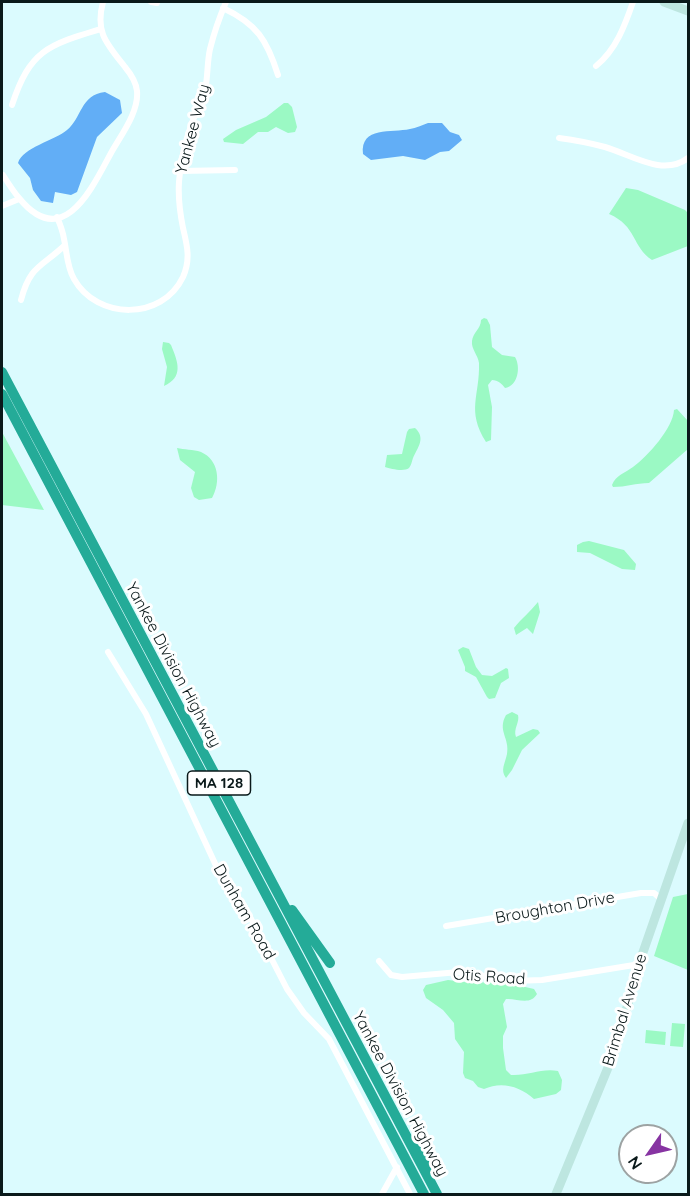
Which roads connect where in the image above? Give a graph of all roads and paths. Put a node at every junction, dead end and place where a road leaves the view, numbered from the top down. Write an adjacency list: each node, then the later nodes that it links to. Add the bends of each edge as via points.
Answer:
1 (103, 2): 6 (street)
2 (633, 2): 7 (street, via 623,29 606,58)
3 (664, 2): 5 (main road)
4 (225, 5): 8 (street, via 260,35 270,49); 13 (street, Yankee Way, via 210,50 204,94)
5 (688, 11)
6 (101, 29): 9 (street, via 44,50 20,80); 17 (street, via 135,83 136,102 93,187 73,212)
7 (596, 66)
8 (278, 75)
9 (12, 105)
10 (559, 138): 11 (street, via 665,166)
11 (688, 158)
12 (235, 170): 13 (street)
13 (180, 171): 18 (street, Yankee Way, via 179,202 189,256 182,278 157,303 126,310 98,301 74,280)
14 (3, 175): 15 (street)
15 (19, 199): 16 (street); 17 (street, via 42,216)
16 (2, 206)
17 (57, 217): 18 (street, Yankee Way)
18 (65, 245): 19 (street, via 35,268)
19 (21, 300)
20 (2, 372): 24 (highway, Yankee Division Highway / MA 128)
21 (2, 394): 34 (highway, Yankee Division Highway / MA 128)
22 (108, 652): 31 (street, Dunham Road, via 146,714 218,870 245,908 287,989 329,1039)
23 (688, 823): 25 (main road, Brimbal Avenue)
24 (266, 873): 28 (highway); 35 (highway, Yankee Division Highway / MA 128)
25 (662, 900): 26 (street, Broughton Drive, via 654,893 641,893); 29 (main road, Brimbal Avenue)
26 (446, 926)
27 (379, 961): 29 (street, Otis Road, via 391,975 402,977 459,972 513,981)
28 (330, 963)
29 (640, 964): 37 (main road, Brimbal Avenue, via 614,1053)
30 (417, 1137): 36 (highway)
31 (397, 1167): 32 (street); 33 (street, Dunham Road)
32 (382, 1194)
33 (410, 1194)
34 (424, 1194)
35 (437, 1194)
36 (441, 1194)
37 (556, 1194)

